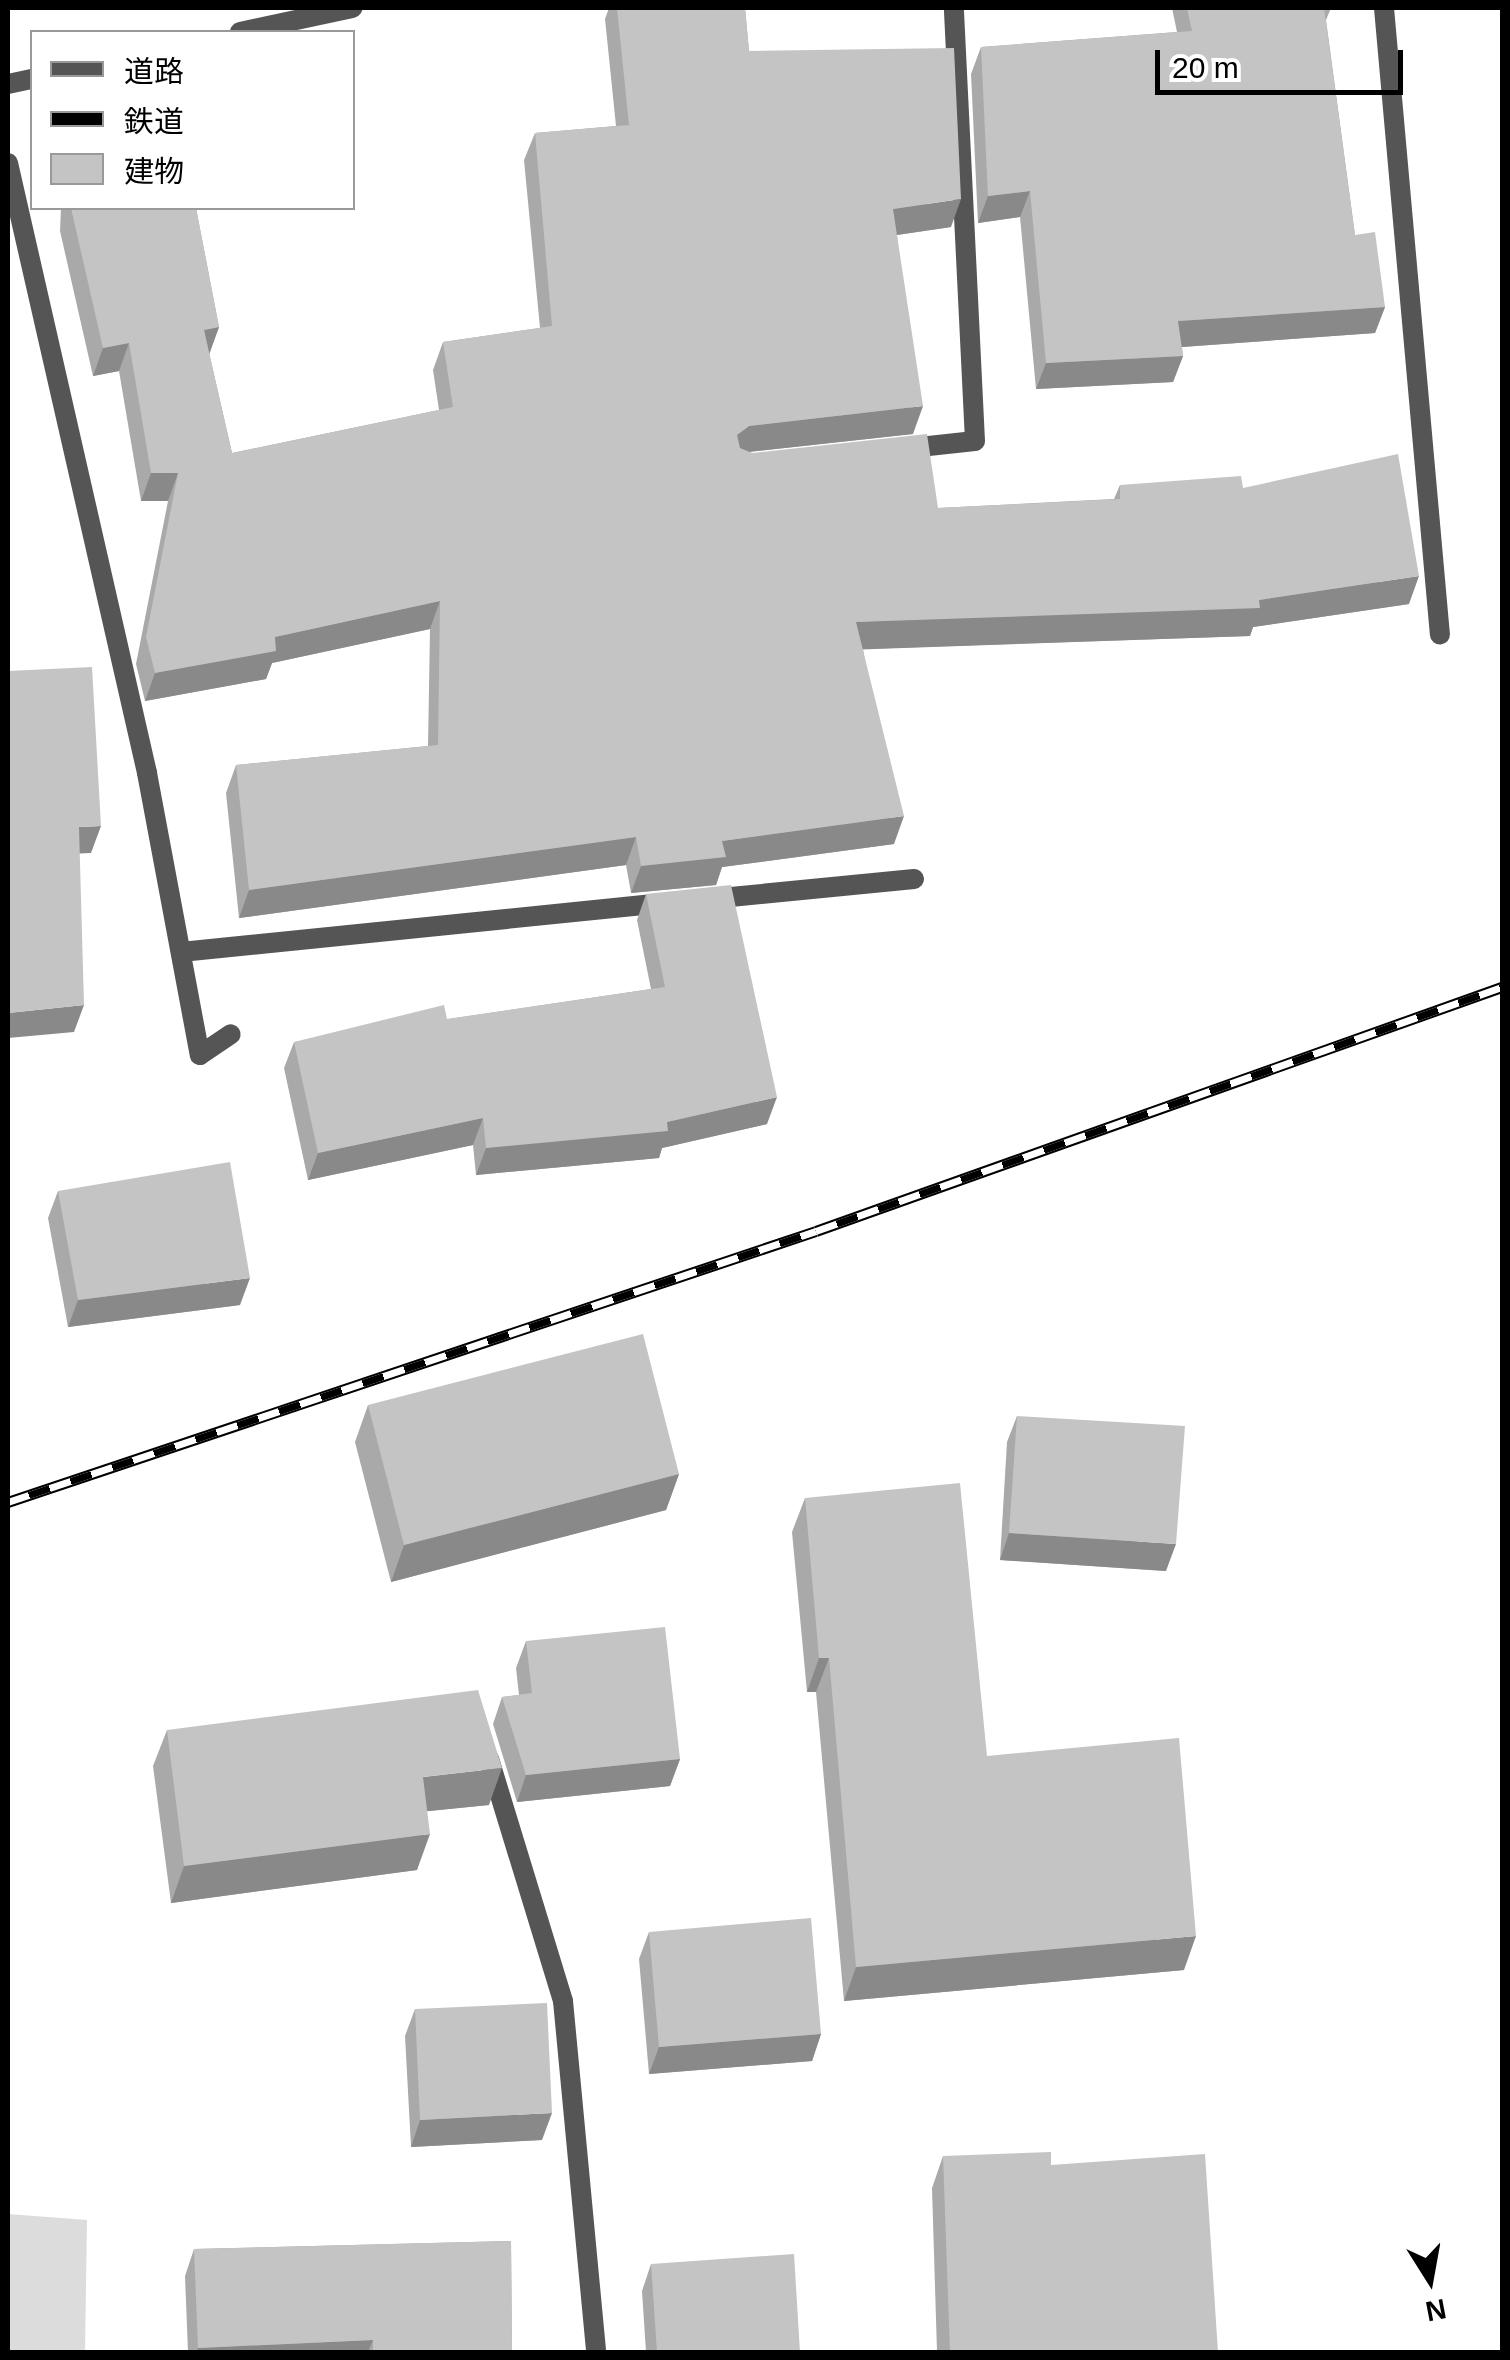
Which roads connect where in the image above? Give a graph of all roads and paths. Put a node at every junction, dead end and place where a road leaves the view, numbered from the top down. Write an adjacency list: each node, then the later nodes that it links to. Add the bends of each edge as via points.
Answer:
1 (352, 8): 4 (street)
2 (954, 8): 6 (street, via 974,440)
3 (1384, 8): 7 (street)
4 (249, 30)
5 (8, 163): 9 (street, via 147,774)
6 (877, 452)
7 (1440, 636)
8 (914, 879): 9 (street)
9 (180, 952): 10 (street, via 200,1056)
10 (230, 1034)
11 (485, 1745): 12 (street, via 563,2001)
12 (596, 2352)

